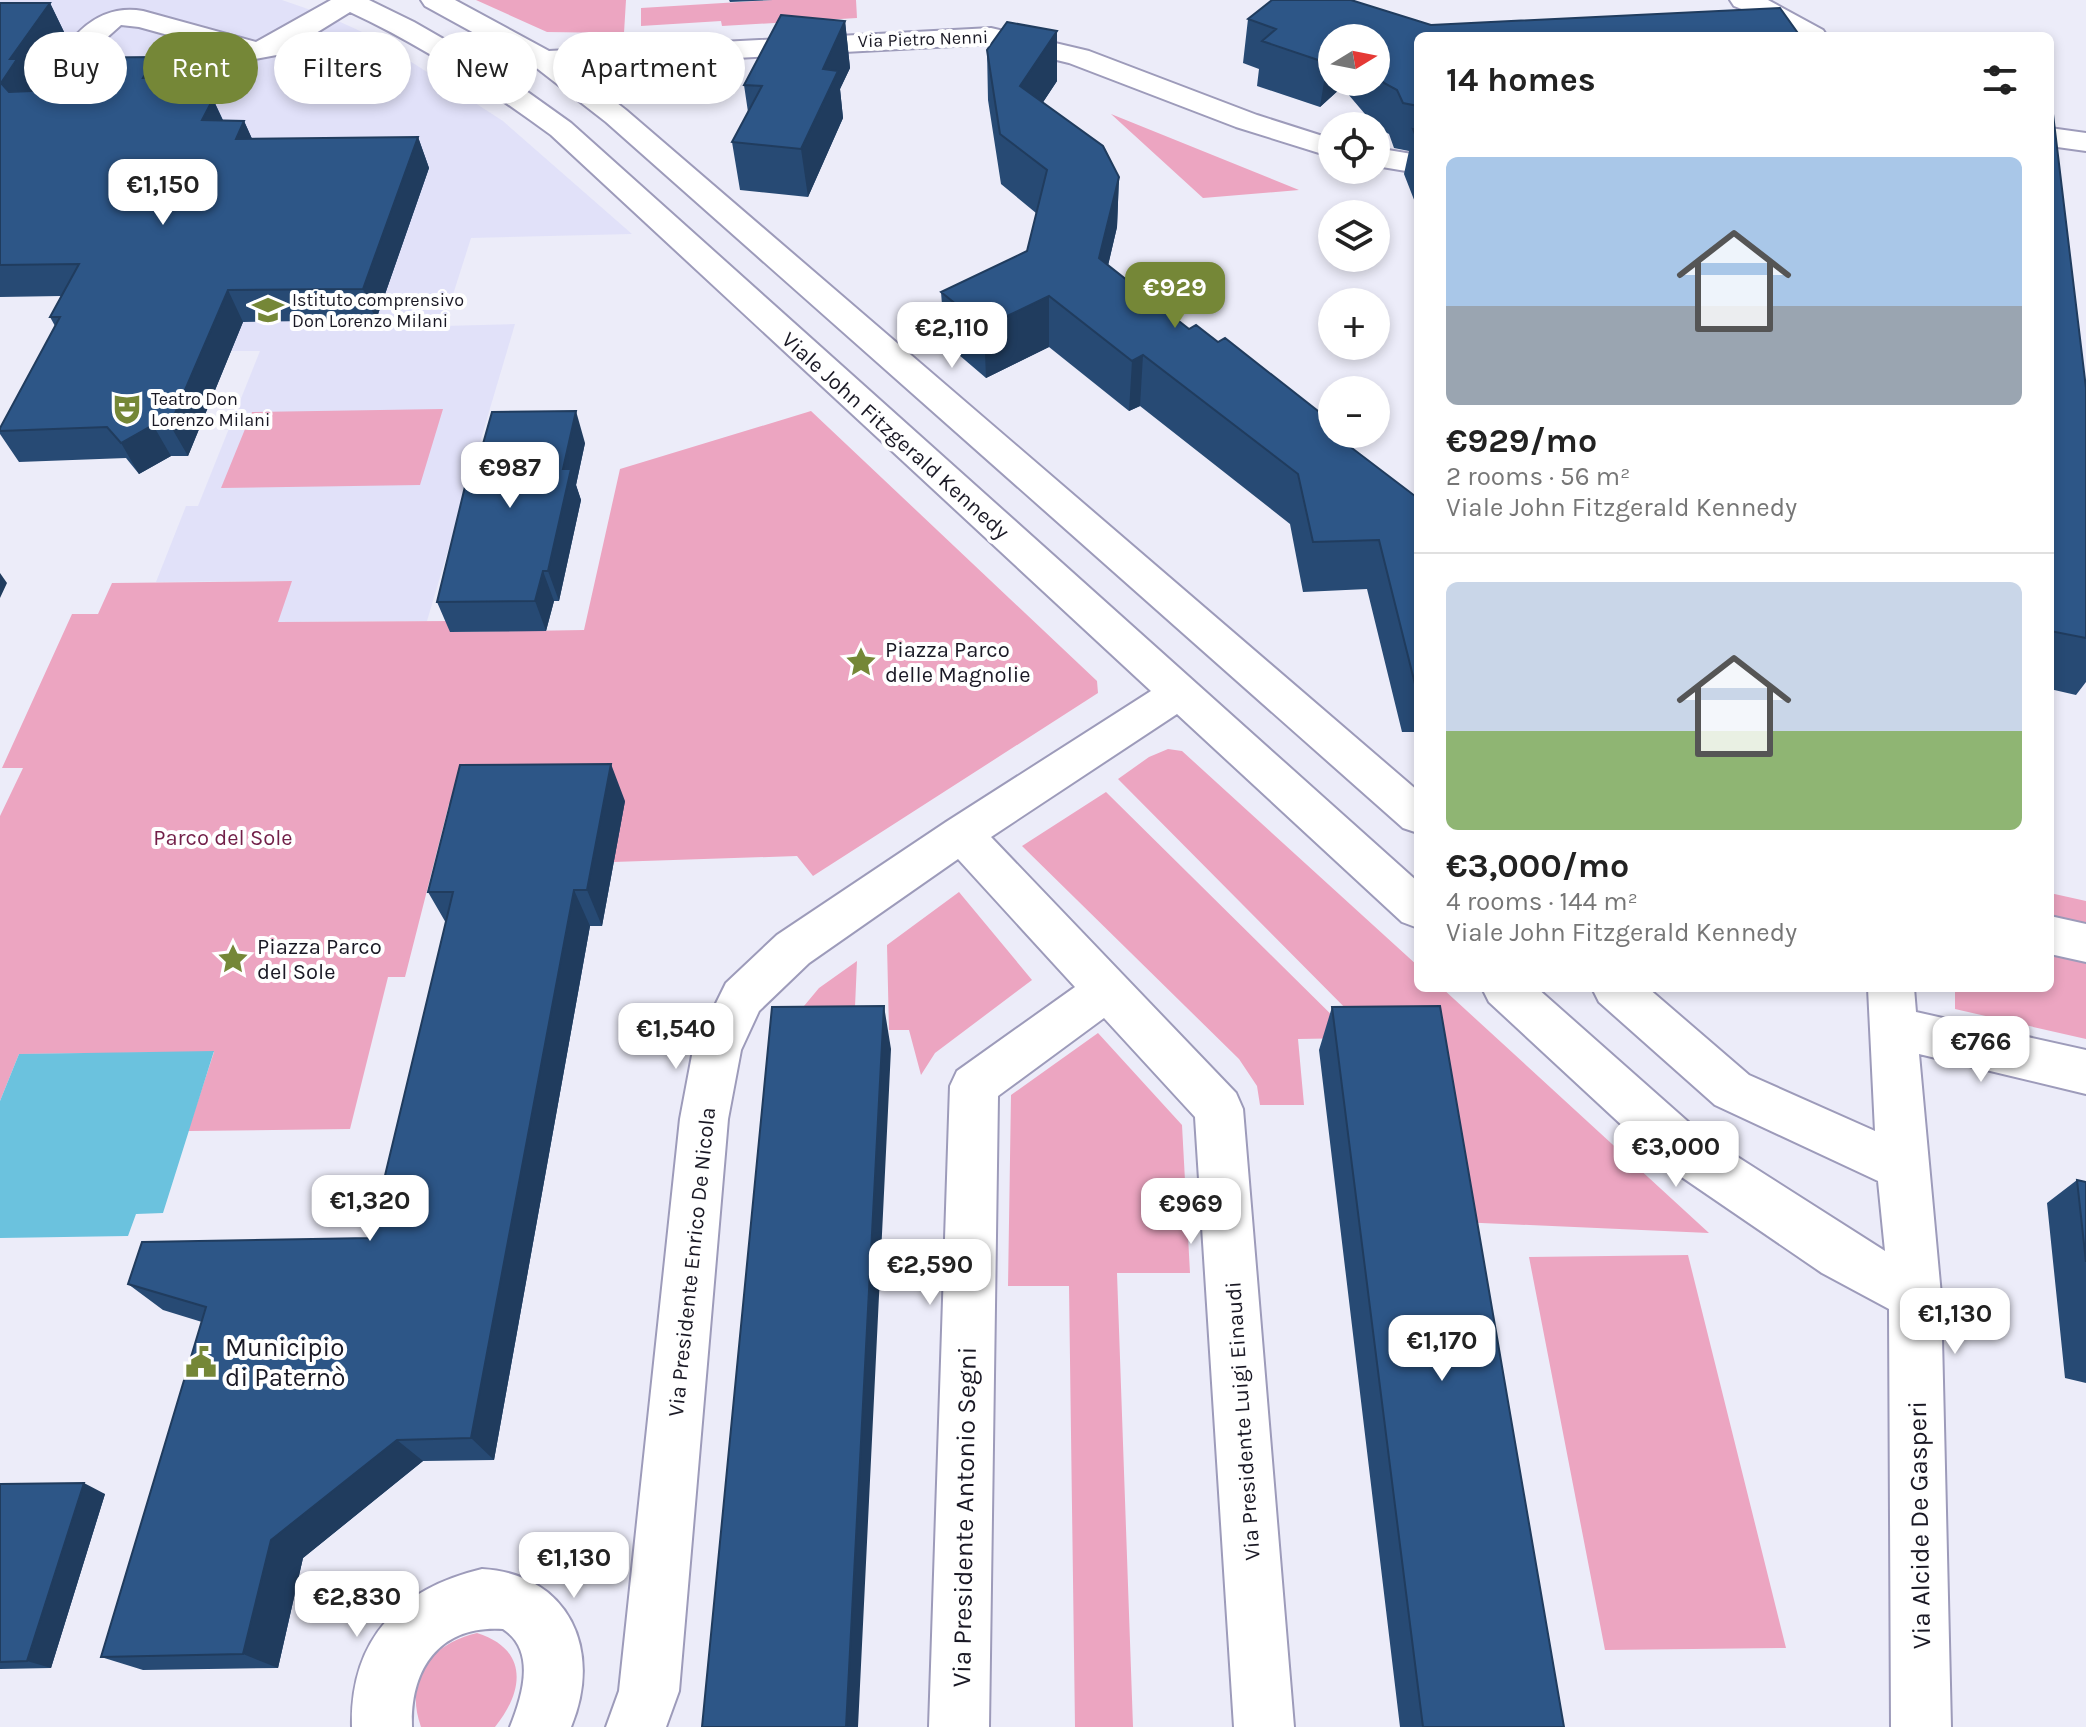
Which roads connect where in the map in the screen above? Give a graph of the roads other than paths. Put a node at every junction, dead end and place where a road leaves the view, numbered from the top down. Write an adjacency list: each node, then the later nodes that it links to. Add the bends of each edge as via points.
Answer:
1 (348, 0): 6 (street, via 287,40 255,51 143,19 109,19 96,29); 12 (street, Viale John Fitzgerald Kennedy, via 414,30 496,79 561,129)
2 (435, 0): 5 (street)
3 (1744, 0): 4 (street)
4 (1806, 32)
5 (544, 60): 9 (street, Via Pietro Nenni, via 991,36 1062,49); 13 (street, via 616,116)
6 (36, 114)
7 (2054, 138): 8 (street)
8 (2086, 142)
9 (1318, 144)
10 (1390, 159): 11 (street)
11 (1414, 163)
12 (1179, 693): 14 (street, Via Presidente Enrico De Nicola); 15 (street, Viale John Fitzgerald Kennedy)
13 (1414, 813)
14 (961, 834): 18 (street, Via Presidente Luigi Einaudi); 27 (street, Via Presidente Enrico De Nicola, via 793,949 742,997 717,1050 704,1119 649,1691)
15 (1414, 905)
16 (2054, 936): 17 (street)
17 (2086, 943)
18 (1106, 990): 28 (street, Via Presidente Antonio Segni, via 974,1086); 29 (street, Via Presidente Luigi Einaudi, via 1219,1109)
19 (1509, 992): 24 (street, via 1685,1151 1840,1255)
20 (1620, 992): 23 (street, via 1732,1090)
21 (1892, 1008): 22 (street); 23 (street, Via Alcide De Gasperi)
22 (2086, 1072)
23 (1902, 1167): 24 (street, Via Alcide De Gasperi)
24 (1915, 1295): 30 (street, Via Alcide De Gasperi)
25 (382, 1727): 26 (street, via 381,1697 393,1661 416,1629 445,1607 478,1596 509,1600 535,1617 551,1646 555,1681)
26 (540, 1727)
27 (636, 1727)
28 (959, 1727)
29 (1264, 1727)
30 (1921, 1727)

